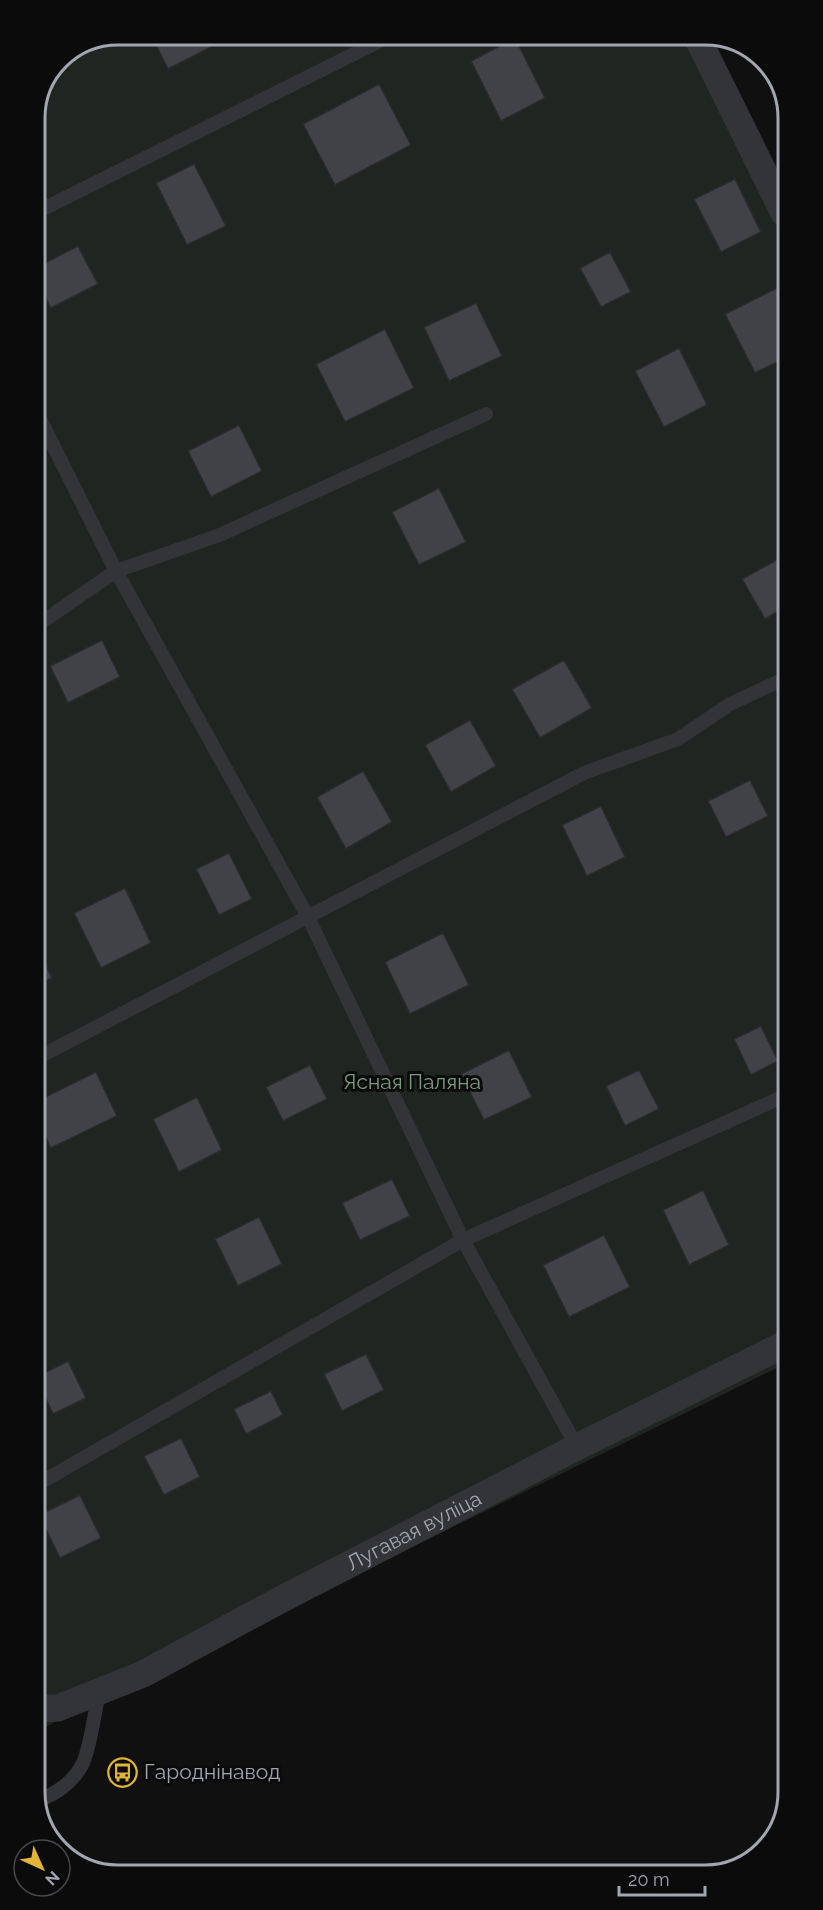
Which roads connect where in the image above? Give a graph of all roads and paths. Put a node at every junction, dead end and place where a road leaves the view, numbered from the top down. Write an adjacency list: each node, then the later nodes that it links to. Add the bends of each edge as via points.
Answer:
1 (372, 45): 4 (lane)
2 (701, 45): 3 (street)
3 (778, 201)
4 (45, 208)
5 (486, 414): 7 (lane, via 217,536)
6 (45, 429): 7 (lane)
7 (116, 571): 8 (lane); 10 (lane)
8 (45, 620)
9 (778, 682): 10 (lane, via 729,704 678,739 584,773)
10 (308, 917): 11 (lane); 13 (lane)
11 (45, 1054)
12 (778, 1099): 13 (lane)
13 (463, 1240): 15 (lane); 16 (lane)
14 (778, 1347): 15 (street, Лугавая вуліца)
15 (577, 1447): 17 (street, Лугавая вуліца, via 143,1674)
16 (45, 1480)
17 (99, 1691): 18 (street, Лугавая вуліца, via 58,1708); 19 (lane, via 84,1764 69,1783)
18 (45, 1709)
19 (46, 1798)

